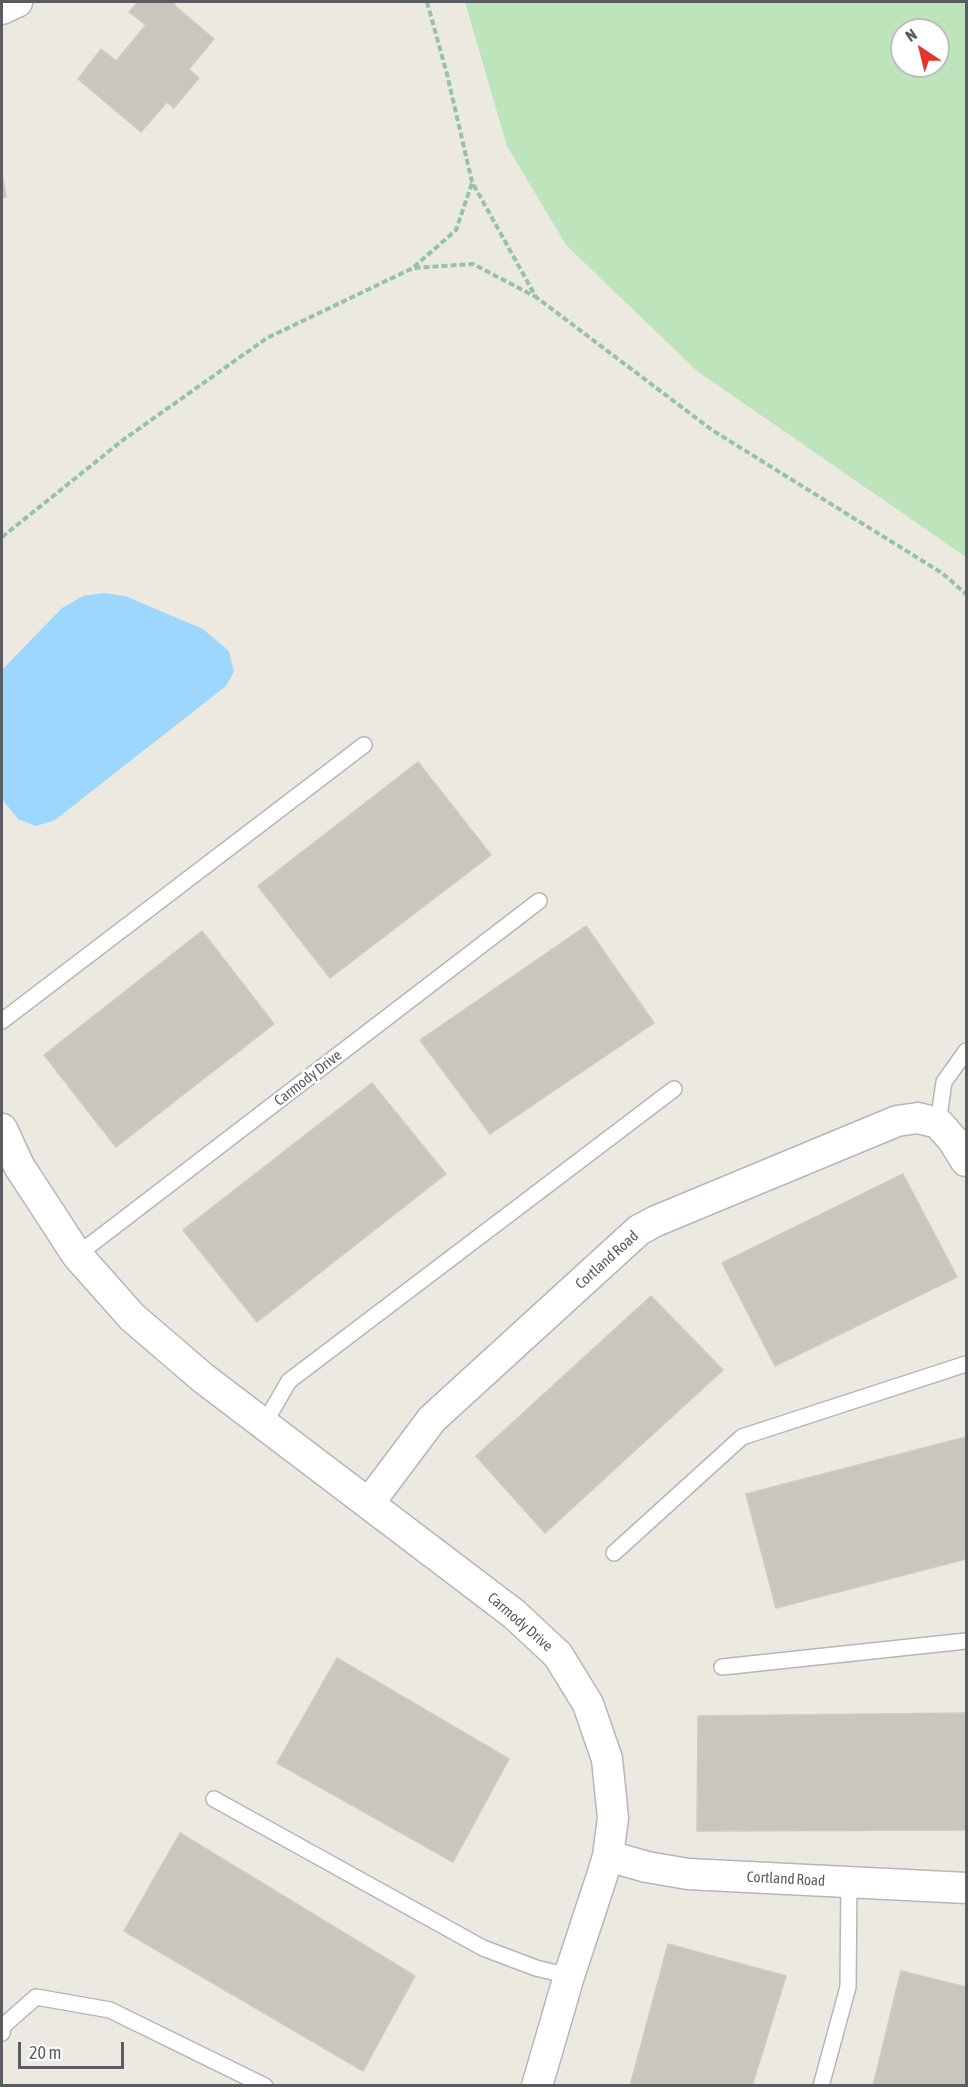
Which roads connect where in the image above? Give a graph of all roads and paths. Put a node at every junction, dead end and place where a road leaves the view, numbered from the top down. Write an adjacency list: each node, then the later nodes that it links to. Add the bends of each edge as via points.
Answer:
1 (16, 2): 3 (street)
2 (427, 2): 4 (path)
3 (2, 9)
4 (472, 182): 5 (path, via 456,230); 6 (path)
5 (413, 268): 6 (path, via 473,264); 7 (path, via 267,338 123,440)
6 (536, 297): 8 (path, via 712,430 942,573)
7 (2, 537)
8 (966, 594)
9 (364, 745): 11 (lane)
10 (539, 901): 17 (lane, Carmody Drive)
11 (2, 1021)
12 (966, 1051): 14 (lane, via 944,1083)
13 (674, 1089): 19 (lane, via 290,1381)
14 (938, 1123): 16 (street); 20 (street, Cortland Road, via 918,1118 897,1121 639,1230 432,1419)
15 (2, 1129): 17 (street, Carmody Drive, via 19,1166)
16 (966, 1161)
17 (77, 1256): 19 (street, Carmody Drive, via 132,1317)
18 (966, 1364): 21 (lane, via 742,1437)
19 (264, 1424): 20 (street, Carmody Drive)
20 (369, 1503): 25 (street, Carmody Drive, via 514,1614 558,1655 588,1704 607,1759 614,1818)
21 (614, 1553)
22 (966, 1641): 23 (lane)
23 (722, 1667)
24 (214, 1799): 28 (lane, via 483,1948)
25 (608, 1856): 26 (street, Cortland Road, via 688,1874); 28 (street, Carmody Drive)
26 (849, 1882): 27 (street, Cortland Road); 32 (lane, via 848,1986)
27 (966, 1888)
28 (569, 1976): 31 (street, Carmody Drive)
29 (2, 2033): 30 (lane, via 3,2026 36,1997 110,2010)
30 (265, 2085)
31 (537, 2085)
32 (821, 2085)

